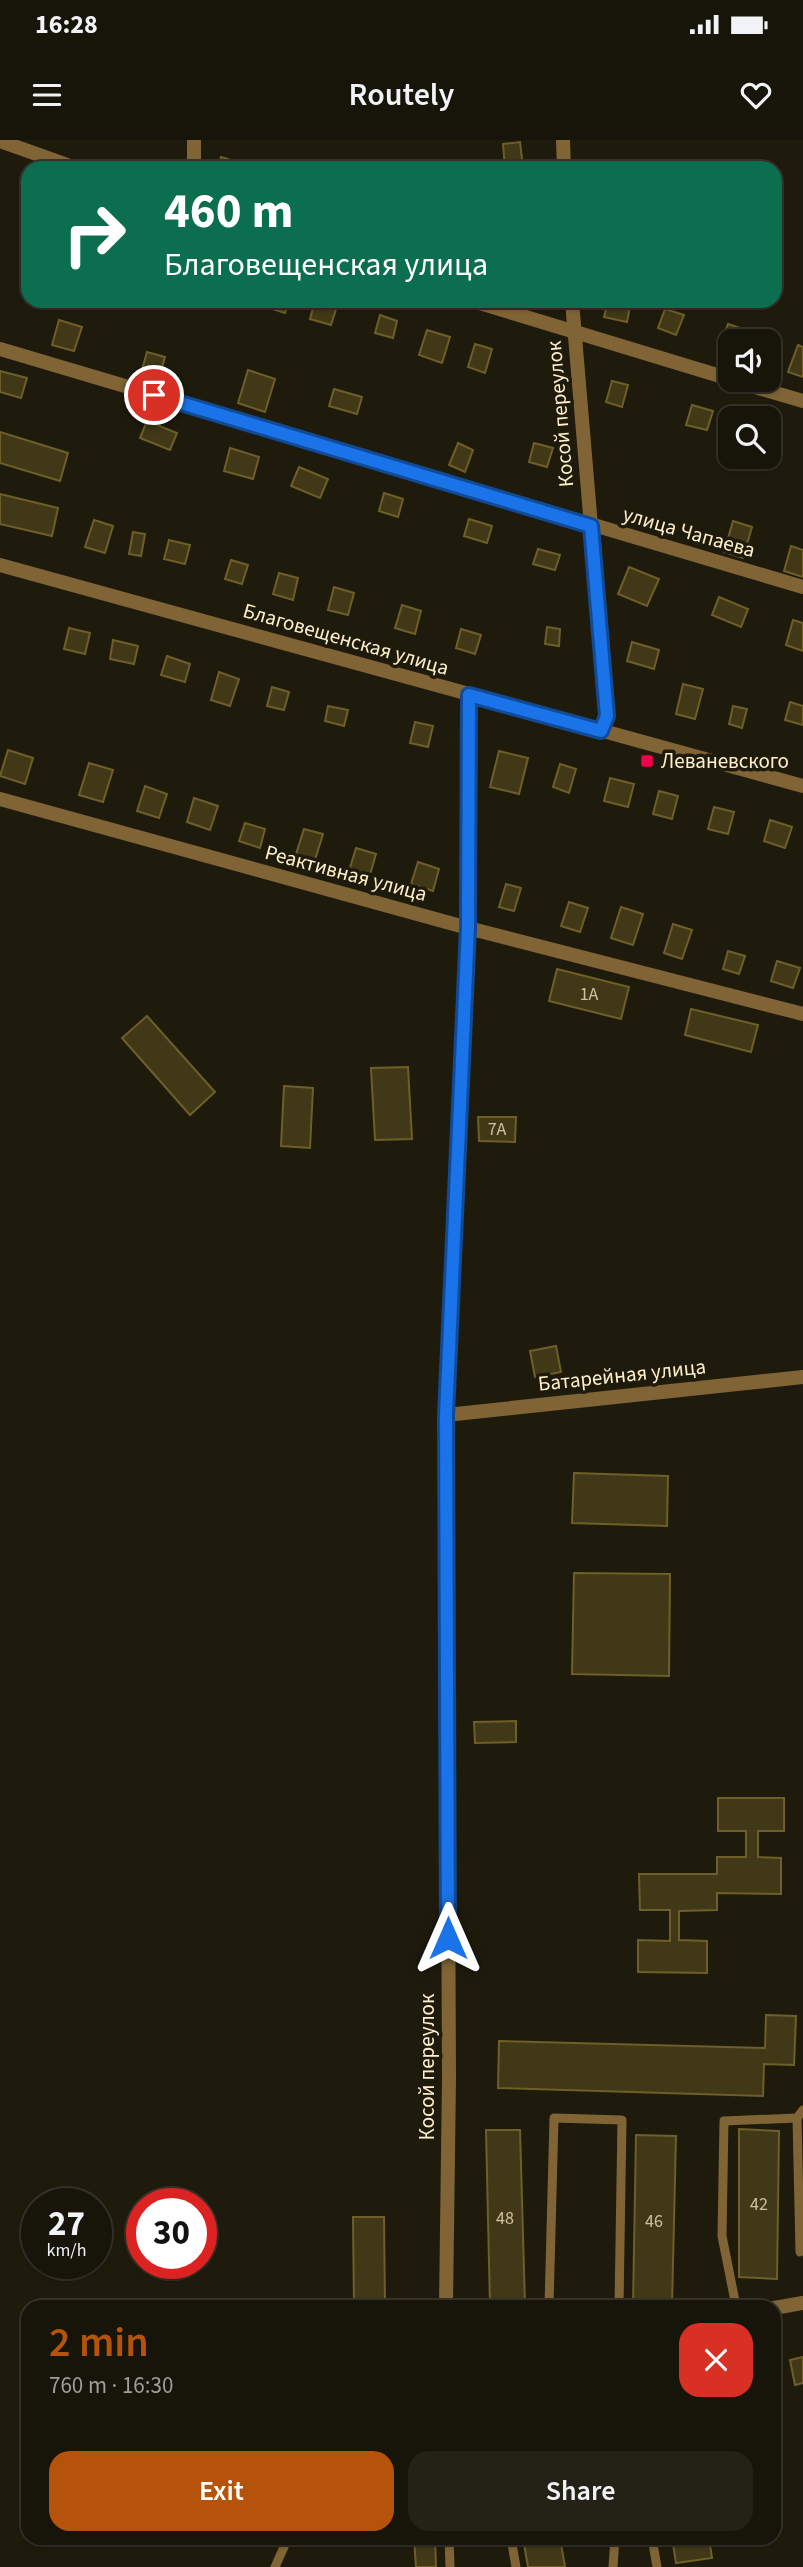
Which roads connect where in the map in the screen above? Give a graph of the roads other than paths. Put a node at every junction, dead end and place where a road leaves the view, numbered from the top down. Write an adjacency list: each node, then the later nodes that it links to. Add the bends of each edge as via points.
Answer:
1 (194, 140): 5 (street)
2 (563, 140): 6 (street)
3 (0, 141): 4 (street)
4 (56, 161)
5 (194, 161)
6 (564, 161)
7 (494, 308): 9 (street)
8 (572, 308): 9 (street, Косой переулок)
9 (574, 334): 11 (street); 14 (street, Косой переулок)
10 (0, 349): 14 (street, улица Чапаева)
11 (718, 375)
12 (774, 392): 13 (street)
13 (803, 401)
14 (591, 526): 16 (street, улица Чапаева); 18 (street, Косой переулок, via 607,716)
15 (0, 565): 17 (street, Благовещенская улица)
16 (803, 587)
17 (469, 695): 18 (street, Благовещенская улица); 21 (street, Косой переулок)
18 (601, 731): 19 (street, Благовещенская улица)
19 (803, 786)
20 (0, 799): 21 (street, Реактивная улица)
21 (468, 928): 22 (street, Реактивная улица); 24 (street, Косой переулок)
22 (803, 1014)
23 (803, 1377): 24 (street, Батарейная улица)
24 (446, 1415): 28 (street, Косой переулок)
25 (803, 2110): 26 (lane)
26 (797, 2118): 27 (lane); 31 (lane, via 724,2121 722,2236)
27 (800, 2252)
28 (446, 2300)
29 (549, 2300): 30 (lane, via 554,2118 622,2119)
30 (619, 2300)
31 (735, 2300)
32 (803, 2303): 33 (street)
33 (781, 2307)
34 (285, 2545): 39 (lane)
35 (449, 2545): 40 (lane)
36 (512, 2545): 41 (lane)
37 (615, 2545): 42 (lane)
38 (653, 2545): 43 (lane)
39 (275, 2567)
40 (450, 2567)
41 (516, 2567)
42 (613, 2567)
43 (657, 2567)

